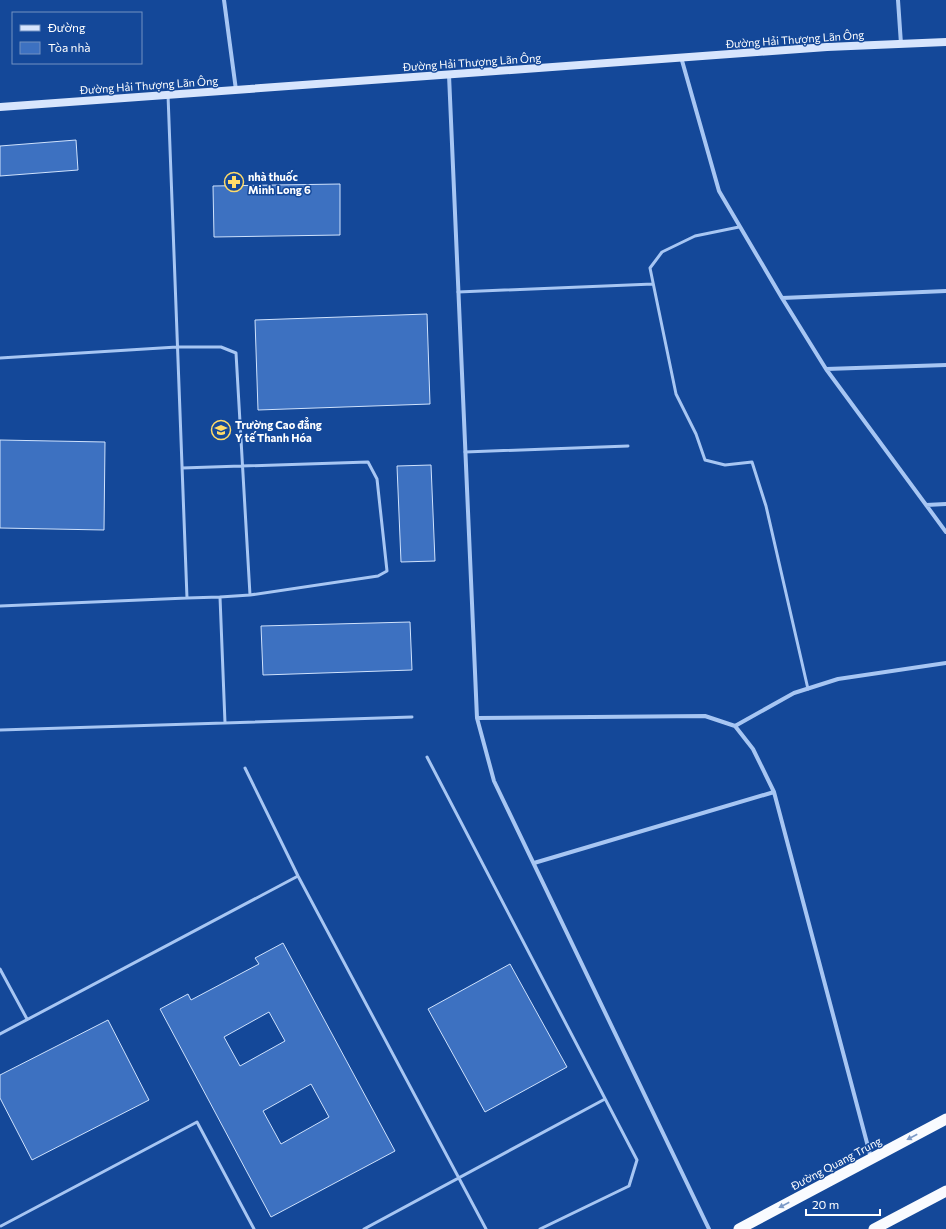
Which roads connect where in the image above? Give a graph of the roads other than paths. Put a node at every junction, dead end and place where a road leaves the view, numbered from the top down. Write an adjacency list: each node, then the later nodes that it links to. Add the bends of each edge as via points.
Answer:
1 (224, 0): 7 (street)
2 (898, 0): 4 (street)
3 (946, 42): 4 (main road, Đường Hải Thượng Lãn Ông)
4 (901, 44): 5 (main road, Đường Hải Thượng Lãn Ông)
5 (681, 57): 6 (main road, Đường Hải Thượng Lãn Ông); 10 (street, via 719,191)
6 (449, 74): 7 (main road, Đường Hải Thượng Lãn Ông); 13 (street)
7 (236, 90): 8 (main road, Đường Hải Thượng Lãn Ông)
8 (168, 95): 9 (main road, Đường Hải Thượng Lãn Ông); 15 (lane)
9 (0, 107)
10 (739, 227): 11 (lane, via 695,236 662,252 650,268); 14 (street)
11 (653, 284): 13 (lane); 31 (lane, via 676,394 696,434 705,460 724,465 752,462 766,506)
12 (946, 291): 14 (street)
13 (458, 292): 20 (street)
14 (782, 298): 18 (street)
15 (177, 347): 16 (lane); 21 (lane, via 221,346 236,353); 22 (lane)
16 (0, 358)
17 (946, 365): 18 (street)
18 (826, 369): 24 (street)
19 (628, 446): 20 (lane)
20 (465, 452): 33 (street)
21 (243, 466): 22 (lane); 26 (lane); 26 (lane, via 368,462 377,479 387,571 378,576)
22 (182, 468): 28 (lane)
23 (946, 504): 24 (street)
24 (926, 505): 25 (street)
25 (946, 532)
26 (250, 595): 27 (lane)
27 (220, 597): 28 (lane); 34 (lane)
28 (187, 598): 29 (lane)
29 (0, 606)
30 (946, 663): 31 (street, via 838,679)
31 (808, 689): 35 (street)
32 (412, 717): 34 (lane)
33 (476, 718): 35 (street, via 705,716); 40 (street, via 494,781)
34 (225, 723): 36 (lane)
35 (735, 726): 39 (street, via 753,749)
36 (0, 730)
37 (427, 757): 45 (lane)
38 (245, 768): 41 (lane)
39 (774, 792): 40 (street); 47 (street)
40 (534, 863): 56 (street)
41 (298, 876): 43 (lane); 48 (lane)
42 (0, 969): 43 (lane)
43 (27, 1019): 44 (lane)
44 (0, 1034)
45 (605, 1099): 48 (lane); 55 (lane, via 637,1160 629,1186)
46 (946, 1119): 47 (highway, Đường Quang Trung, one-way to 47)
47 (871, 1159): 57 (highway, Đường Quang Trung, one-way to 57)
48 (459, 1178): 53 (lane); 54 (lane)
49 (946, 1191): 58 (highway)
50 (0, 1226): 51 (lane); 52 (lane, via 197,1122)
51 (2, 1229)
52 (254, 1229)
53 (364, 1229)
54 (486, 1229)
55 (540, 1229)
56 (709, 1229)
57 (738, 1229)
58 (874, 1229)

